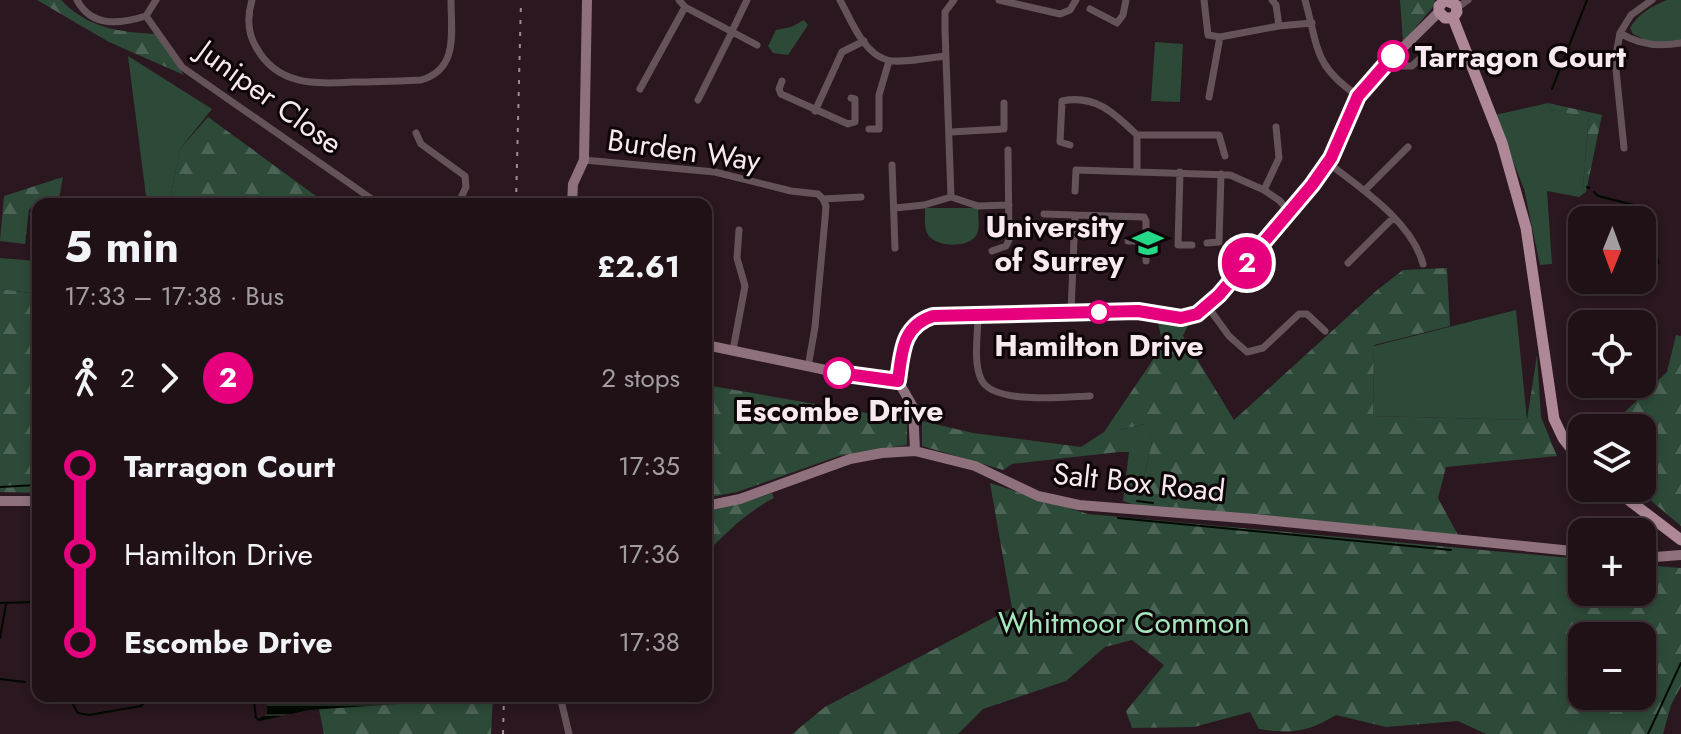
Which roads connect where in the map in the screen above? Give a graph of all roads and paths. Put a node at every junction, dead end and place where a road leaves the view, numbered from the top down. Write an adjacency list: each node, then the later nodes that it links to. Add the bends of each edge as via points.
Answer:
1 (77, 0): 22 (street, via 88,13 113,24)
2 (156, 0): 22 (street)
3 (252, 0): 4 (street, via 250,37 258,51 277,73 312,84 434,76 449,56)
4 (451, 0)
5 (587, 0): 53 (street)
6 (747, 0): 25 (street)
7 (840, 0): 28 (street)
8 (954, 0): 33 (street, via 945,12)
9 (999, 0): 10 (street, via 1060,14)
10 (1076, 0)
11 (1126, 0): 19 (street, via 1117,23)
12 (1204, 0): 27 (street, via 1208,35)
13 (1272, 0): 24 (street)
14 (1305, 0): 23 (street)
15 (1445, 0): 20 (main road); 21 (main road, via 1454,3)
16 (1468, 0): 21 (street)
17 (1652, 0): 26 (street, via 1631,15)
18 (682, 4): 25 (street); 36 (street)
19 (1090, 9)
20 (1439, 12): 21 (main road, via 1445,18); 32 (street)
21 (1455, 13): 93 (main road, via 1526,228 1554,419)
22 (146, 16): 64 (street, Juniper Close, via 182,67)
23 (1312, 23): 24 (street); 37 (street, via 1320,59 1334,80)
24 (1279, 26): 27 (street)
25 (733, 30): 30 (street); 40 (street)
26 (1620, 33): 29 (street, via 1660,46); 50 (street, via 1615,60)
27 (1220, 37): 38 (street)
28 (864, 41): 34 (street); 42 (street, via 842,52)
29 (1681, 43)
30 (757, 45)
31 (1430, 49): 32 (street, via 1412,66 1403,66)
32 (1398, 51): 37 (street)
33 (946, 56): 34 (street); 45 (street)
34 (889, 61): 44 (street, via 879,95 879,129)
35 (782, 81): 42 (street, via 781,94)
36 (640, 89)
37 (1358, 96): 54 (street)
38 (1209, 97)
39 (851, 98): 42 (street, via 855,122)
40 (698, 100)
41 (1004, 103): 45 (street, via 1004,129)
42 (815, 111)
43 (1276, 127): 59 (street, via 1279,158)
44 (869, 129)
45 (951, 132): 63 (street)
46 (416, 133): 65 (street, via 421,144 465,176)
47 (1137, 135): 48 (street, via 1109,108 1071,99 1062,101 1060,142); 52 (street, via 1219,135); 56 (street)
48 (1070, 145)
49 (1408, 147): 60 (street)
50 (1624, 148)
51 (1008, 150): 68 (street)
52 (1225, 156)
53 (584, 160): 66 (street); 67 (street, Burden Way, via 715,172)
54 (1328, 163): 60 (street); 70 (street)
55 (892, 165): 69 (street)
56 (1137, 171): 57 (street); 61 (street, via 1076,170)
57 (1180, 172): 58 (street); 78 (street, via 1178,245)
58 (1221, 174): 59 (street); 77 (street, via 1219,242)
59 (1264, 190): 70 (street)
60 (1365, 190): 73 (street)
61 (1075, 191)
62 (861, 197): 67 (street, Burden Way)
63 (951, 197): 68 (street, via 978,206); 69 (street)
64 (370, 198)
65 (461, 198)
66 (572, 198)
67 (823, 199): 90 (street)
68 (1009, 205): 80 (street, via 1009,240)
69 (895, 208): 79 (street)
70 (1289, 212): 84 (street)
71 (1044, 214): 72 (street)
72 (1075, 215): 76 (street, via 1144,217); 85 (street)
73 (1393, 218): 82 (street); 83 (street, via 1410,235)
74 (739, 230): 89 (street, via 737,258 745,286)
75 (1128, 241): 76 (street)
76 (1146, 241): 81 (street)
77 (1207, 243)
78 (1192, 245)
79 (895, 248)
80 (992, 251)
81 (1146, 261)
82 (1348, 263)
83 (1423, 264)
84 (1208, 307): 85 (street, via 1181,318 1138,311); 87 (street, via 1247,352 1263,348 1299,314 1307,314)
85 (1071, 312): 86 (street)
86 (978, 316): 91 (street, via 933,316 914,325 903,348); 92 (street, via 983,384 1021,397)
87 (1325, 331)
88 (712, 346): 89 (street)
89 (733, 350): 90 (street)
90 (808, 367): 91 (street)
91 (898, 381): 94 (street, via 913,407)
92 (1090, 396)
93 (1568, 444)
94 (915, 451): 98 (street, Salt Box Road, via 850,459); 100 (street, Salt Box Road, via 975,466 1038,496 1079,505)
95 (0, 501): 96 (street)
96 (32, 501)
97 (1631, 502): 99 (main road)
98 (712, 505)
99 (1681, 540)
100 (1568, 551)
101 (1681, 555): 102 (street)
102 (1656, 557)
103 (561, 702): 104 (street)
104 (569, 734)

